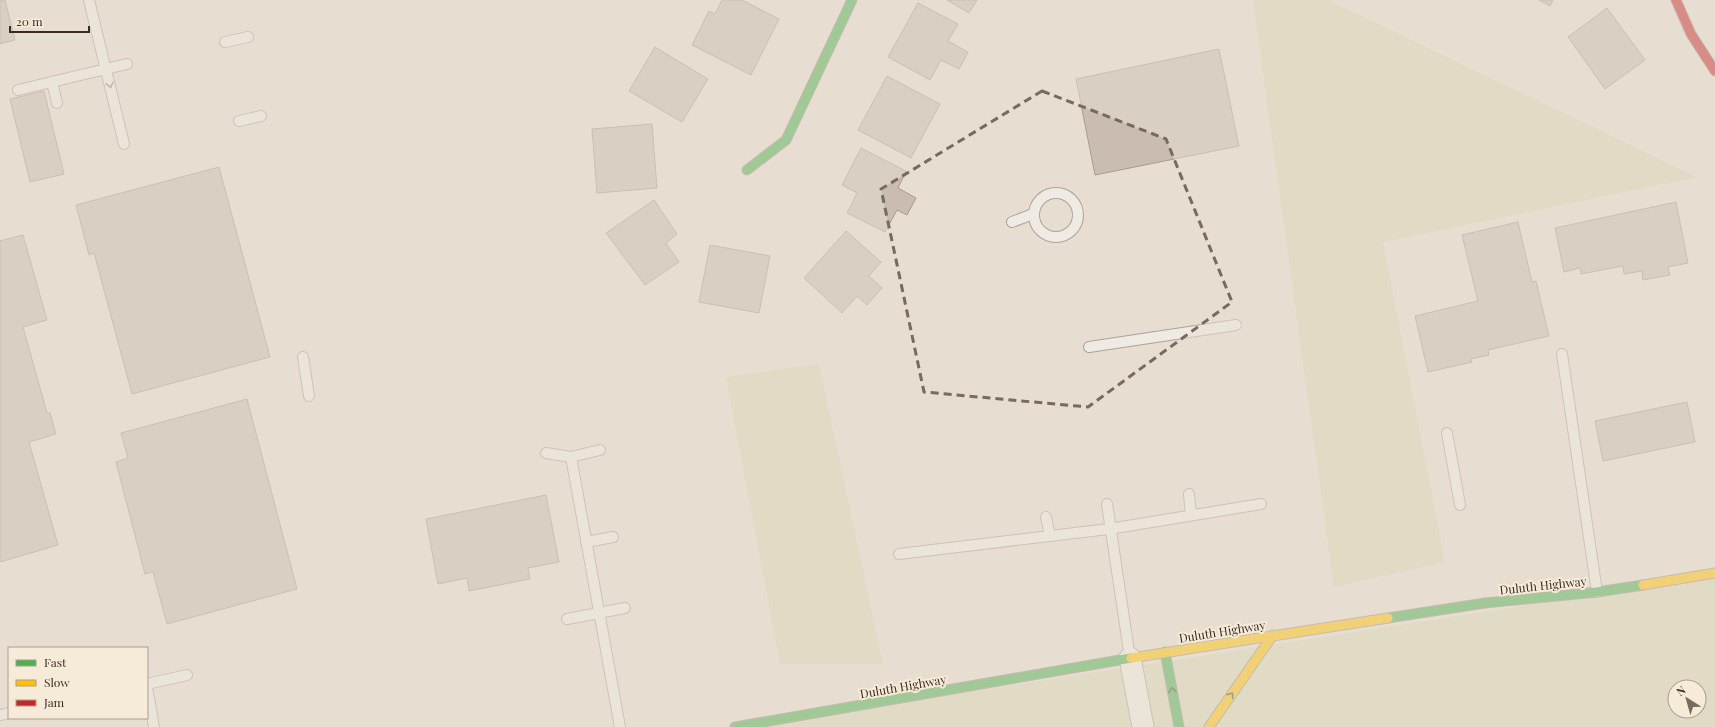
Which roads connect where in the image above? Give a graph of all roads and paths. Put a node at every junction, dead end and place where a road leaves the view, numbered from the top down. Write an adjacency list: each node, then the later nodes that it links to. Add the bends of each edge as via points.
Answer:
1 (89, 0): 7 (lane)
2 (852, 0): 15 (main road, via 786,140)
3 (1676, 0): 8 (main road, via 1692,34)
4 (248, 37): 5 (lane)
5 (225, 42)
6 (127, 64): 7 (lane)
7 (106, 69): 9 (lane); 14 (lane, one-way to 14)
8 (1715, 71)
9 (52, 82): 10 (lane); 11 (lane)
10 (18, 90)
11 (57, 103)
12 (261, 116): 13 (lane)
13 (239, 121)
14 (124, 144)
15 (747, 170)
16 (1033, 214): 16 (lane, via 1041,198 1057,192 1066,194 1078,207 1079,216 1074,236 1046,236 1039,230); 17 (lane)
17 (1012, 222)
18 (1236, 326): 19 (lane)
19 (1089, 347)
20 (1562, 354): 41 (lane)
21 (303, 357): 22 (lane)
22 (309, 396)
23 (1447, 433): 30 (lane)
24 (600, 450): 26 (lane)
25 (546, 454): 26 (lane)
26 (571, 457): 37 (lane)
27 (1188, 494): 31 (lane)
28 (1107, 504): 33 (lane)
29 (1261, 504): 31 (lane)
30 (1460, 505)
31 (1191, 515): 33 (lane)
32 (1046, 517): 34 (lane)
33 (1109, 528): 34 (lane); 47 (lane)
34 (1050, 536): 38 (lane)
35 (962, 537): 38 (lane)
36 (613, 538): 37 (lane)
37 (586, 542): 43 (lane)
38 (957, 547): 39 (lane)
39 (899, 554)
40 (1715, 573): 41 (main road, Duluth Highway)
41 (1597, 592): 45 (main road, Duluth Highway, via 1485,603)
42 (625, 608): 43 (lane)
43 (599, 613): 44 (lane); 52 (lane)
44 (567, 619)
45 (1273, 635): 46 (main road, Duluth Highway); 56 (main road, one-way to 45)
46 (1165, 652): 47 (main road, Duluth Highway); 55 (main road, one-way to 46)
47 (1130, 658): 53 (main road, Duluth Highway); 54 (street)
48 (187, 675): 49 (lane)
49 (148, 686)
50 (148, 692): 51 (lane)
51 (154, 727)
52 (620, 727)
53 (735, 727)
54 (1143, 727)
55 (1179, 727)
56 (1209, 727)

